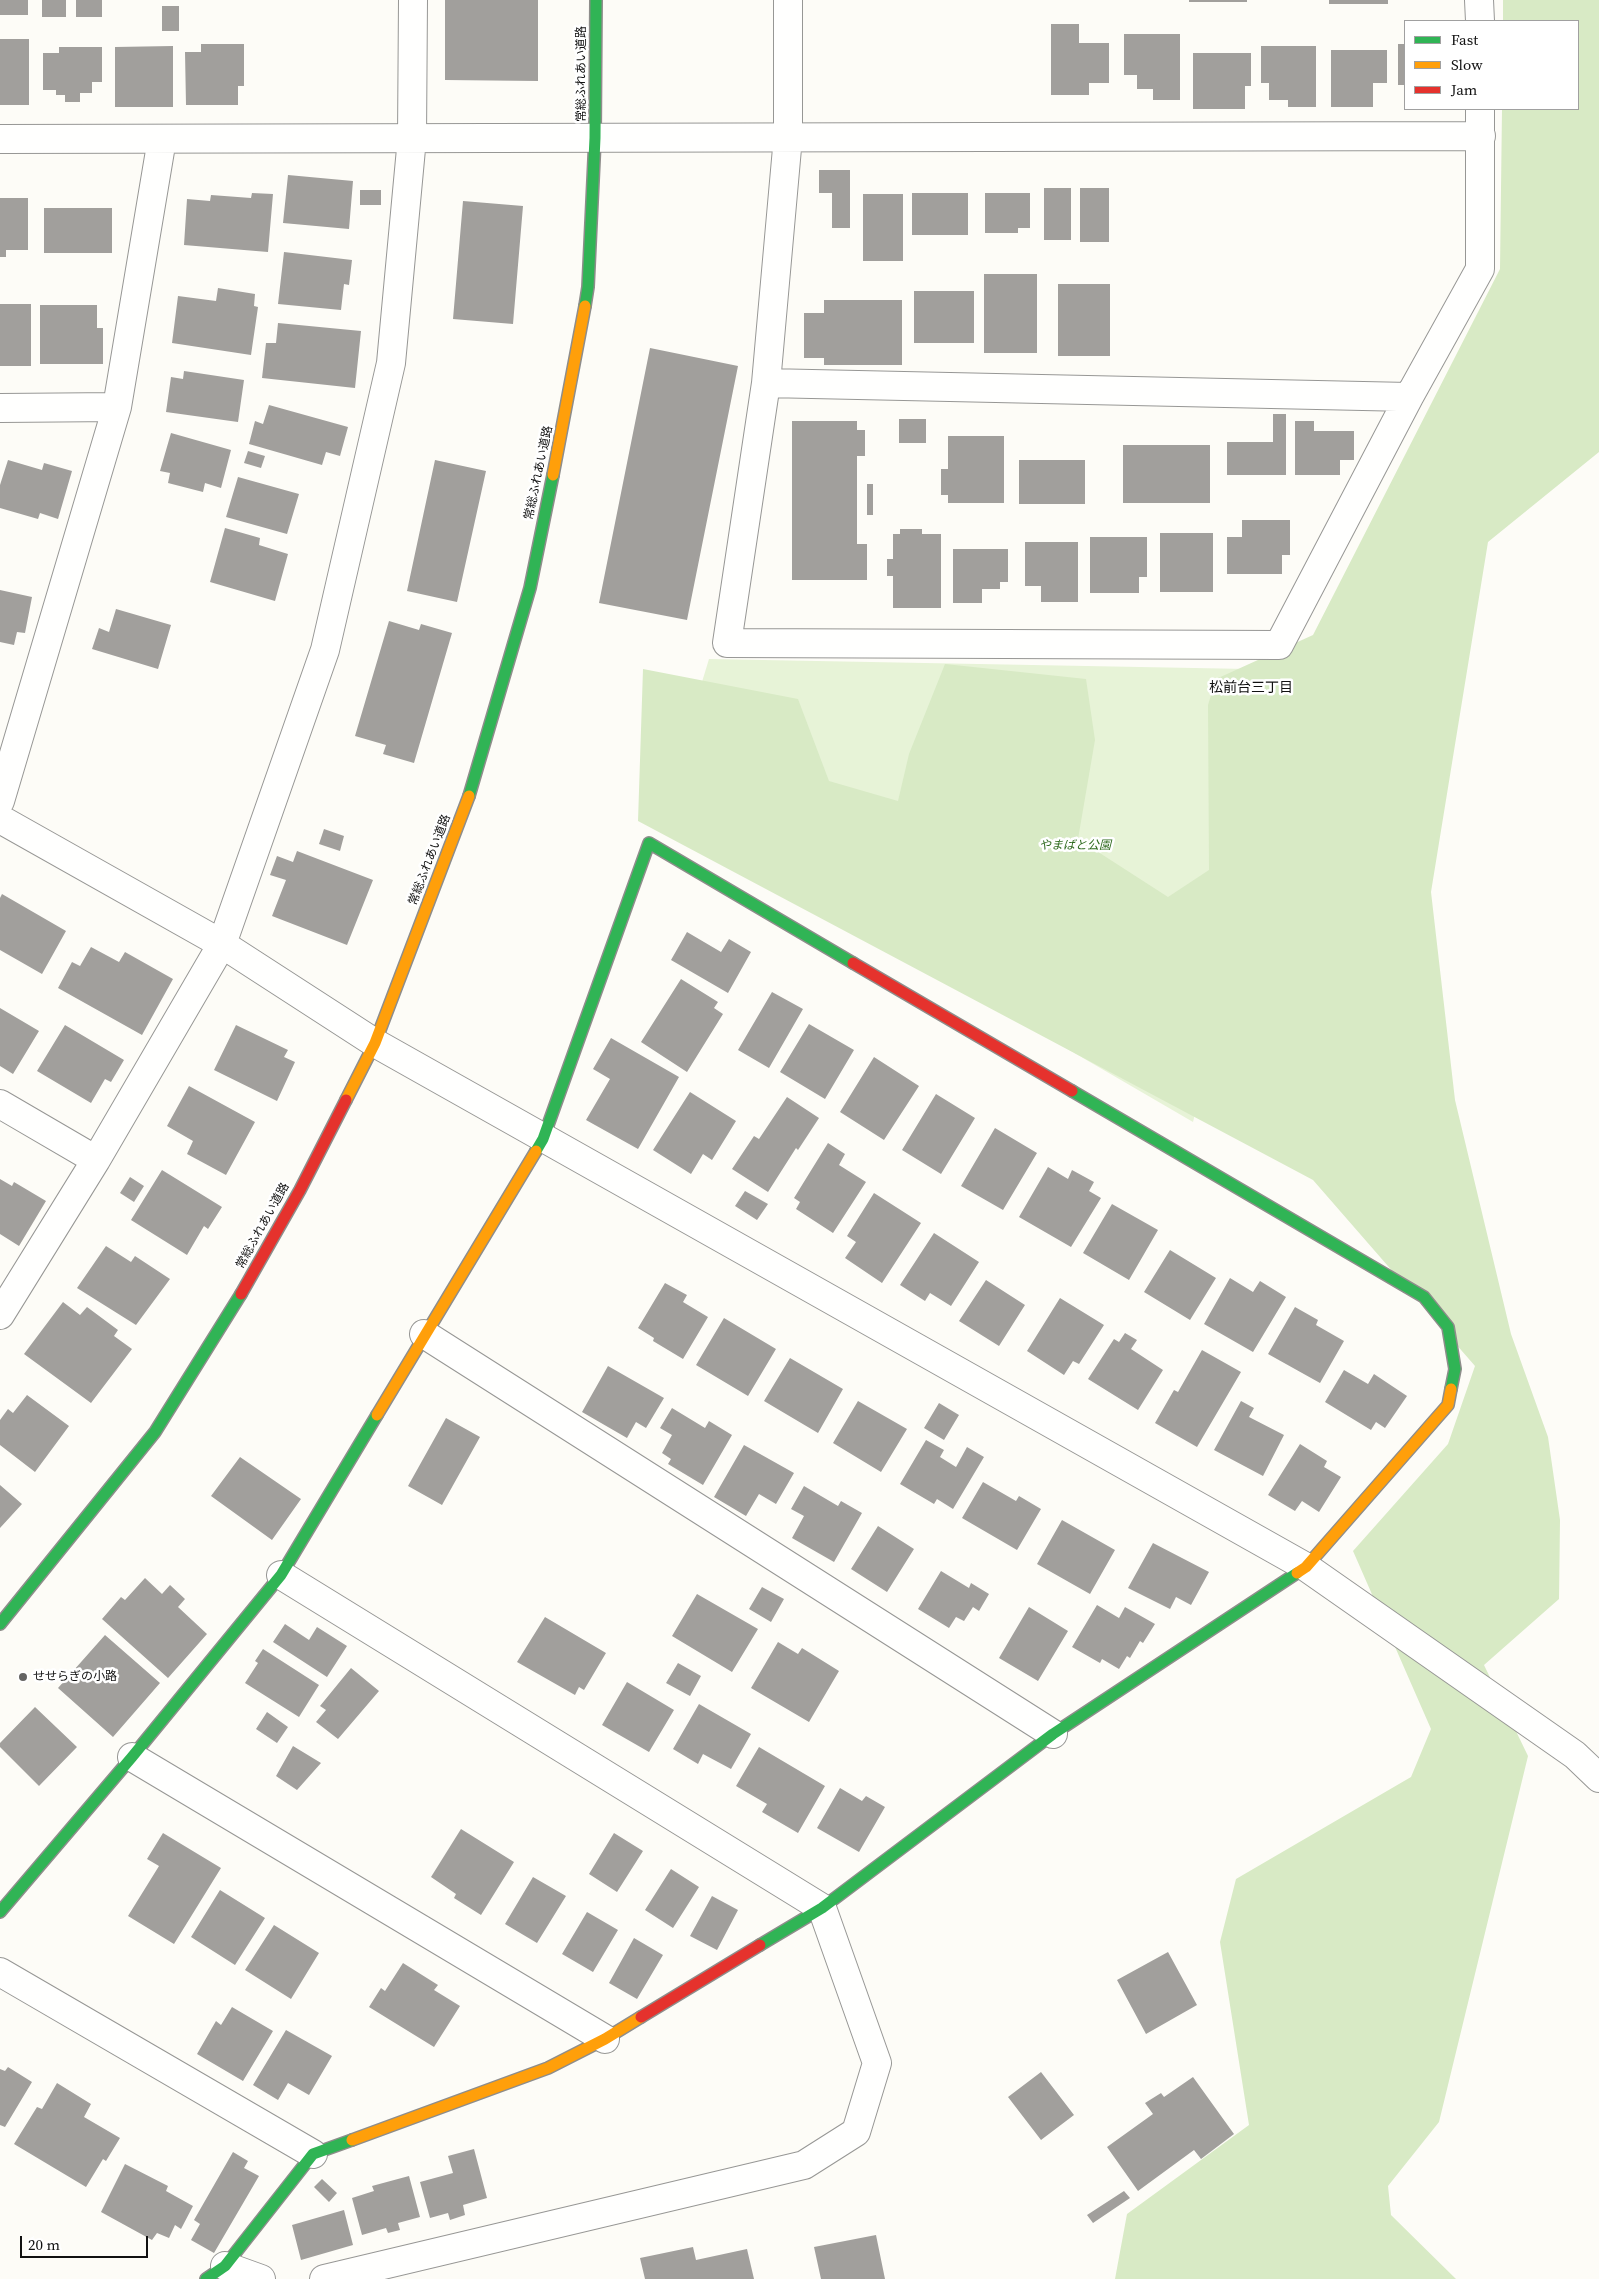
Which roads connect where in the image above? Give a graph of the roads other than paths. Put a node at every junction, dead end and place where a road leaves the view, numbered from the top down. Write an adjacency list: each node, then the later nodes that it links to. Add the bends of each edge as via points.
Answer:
1 (413, 0): 9 (street)
2 (596, 0): 10 (street, 常総ふれあい道路)
3 (788, 0): 8 (street)
4 (1479, 0): 5 (street)
5 (1480, 20)
6 (1480, 110): 7 (street)
7 (1481, 136): 8 (street); 14 (street, via 1480,269)
8 (788, 137): 10 (street); 13 (street)
9 (412, 138): 10 (street); 12 (street); 19 (street, via 391,363 327,641)
10 (595, 138): 20 (street, 常総ふれあい道路, via 588,287 530,588 471,792)
11 (0, 139): 12 (street)
12 (162, 139): 15 (street)
13 (766, 383): 14 (street); 14 (street, via 727,643 1279,645)
14 (1409, 397)
15 (117, 407): 16 (street); 17 (street)
16 (0, 408)
17 (0, 801)
18 (0, 819): 19 (street)
19 (222, 944): 20 (street); 23 (street)
20 (375, 1043): 22 (street); 28 (street, 常総ふれあい道路, via 295,1198 234,1305 155,1432)
21 (0, 1104): 23 (street)
22 (543, 1139): 25 (street); 26 (street); 26 (street, via 649,843 1424,1297 1448,1327 1455,1369 1448,1405)
23 (96, 1160): 24 (street)
24 (0, 1315)
25 (424, 1334): 27 (street); 29 (street)
26 (1306, 1567): 29 (street); 31 (street, via 1575,1755)
27 (281, 1575): 30 (street); 32 (street)
28 (0, 1624)
29 (1053, 1734): 32 (street)
30 (132, 1757): 33 (street); 35 (street)
31 (1599, 1778)
32 (822, 1908): 35 (street); 39 (street, via 877,2063 856,2132 804,2165)
33 (0, 1912)
34 (0, 1972): 36 (street)
35 (605, 2038): 36 (street, via 548,2068)
36 (313, 2154): 37 (street)
37 (215, 2272): 38 (street)
38 (261, 2279)
39 (324, 2279)

